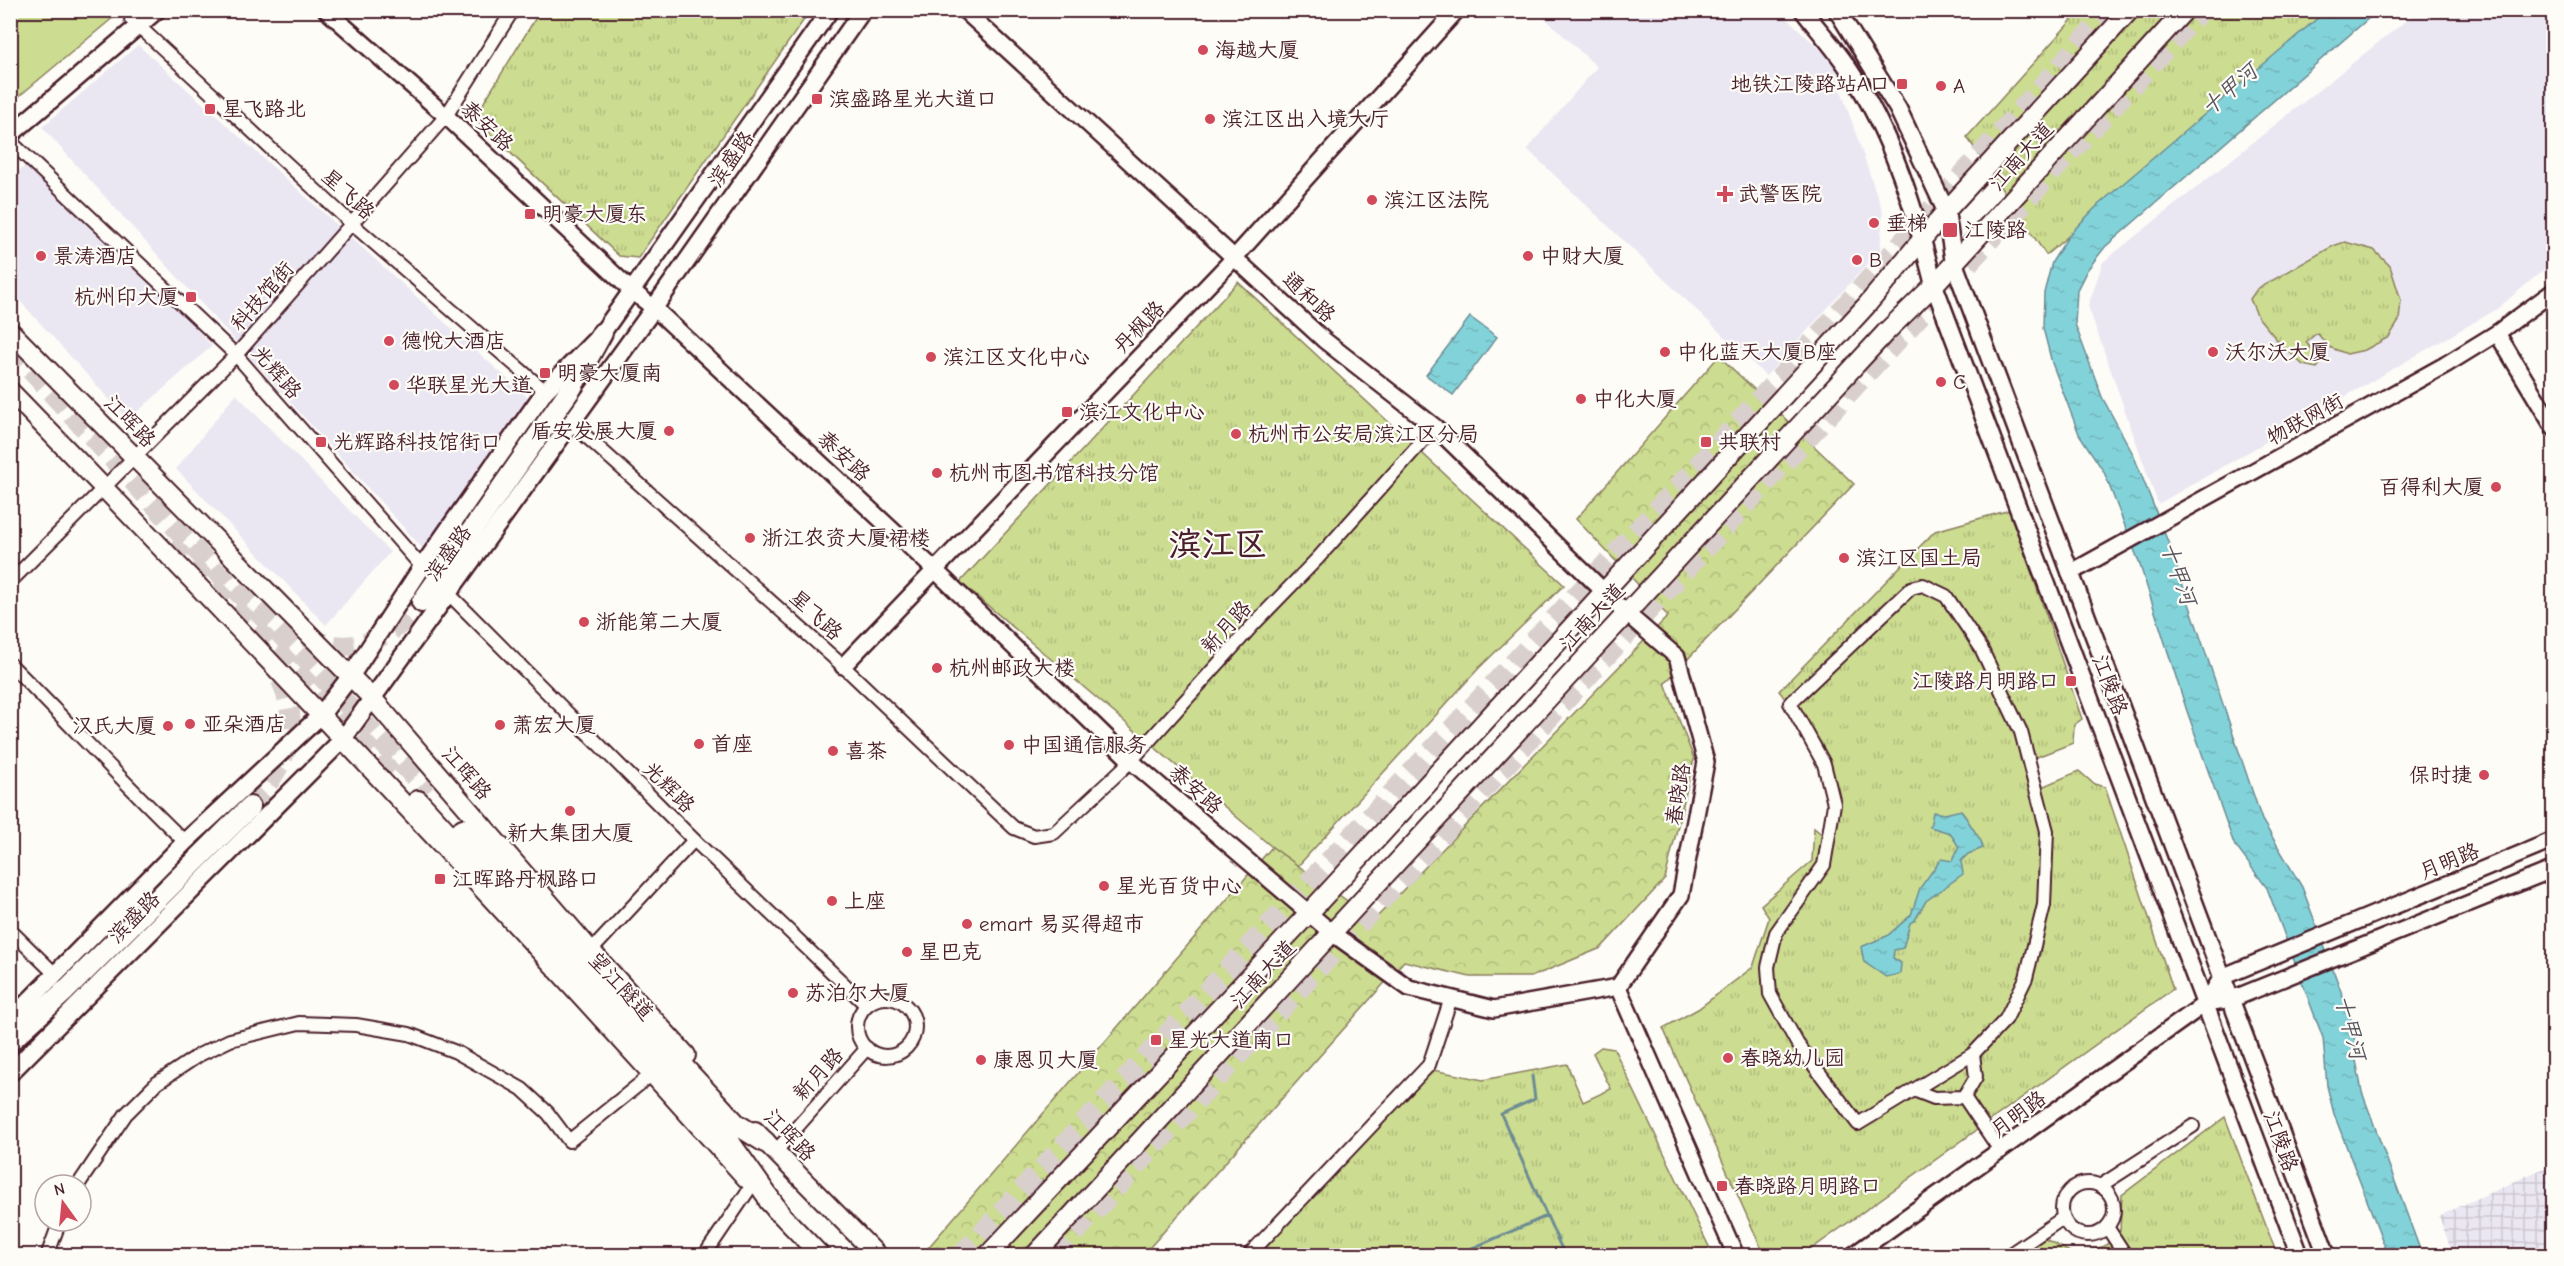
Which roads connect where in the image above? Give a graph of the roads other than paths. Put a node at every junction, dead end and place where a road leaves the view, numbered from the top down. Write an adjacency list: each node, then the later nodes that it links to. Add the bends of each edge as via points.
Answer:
1 (157, 10): 12 (main road)
2 (326, 10): 13 (street, 泰安路)
3 (513, 10): 13 (street, 科技馆街)
4 (830, 10): 23 (main road, 滨盛路)
5 (863, 10): 25 (main road, 滨盛路)
6 (964, 10): 20 (street, 通和路)
7 (1457, 10): 20 (street, 丹枫路)
8 (1803, 10): 19 (main road, 江陵路, via 1848,68 1875,114 1898,164)
9 (1837, 10): 17 (main road, 江陵路, via 1898,109)
10 (2130, 10): 17 (main road, 江南大道)
11 (2185, 10): 21 (main road, 江南大道)
12 (136, 19): 14 (main road); 15 (main road); 18 (street, 星飞路)
13 (446, 116): 18 (street, 科技馆街); 23 (street, 泰安路)
14 (10, 120)
15 (10, 135)
16 (10, 141): 29 (street, 光辉路)
17 (1946, 211): 19 (main road, 江南大道); 21 (main road, 江陵路)
18 (351, 223): 29 (street, 科技馆街); 31 (street, 星飞路)
19 (1923, 241): 22 (main road, 江陵路); 41 (main road, 江南大道)
20 (1236, 256): 33 (street, 通和路, via 1324,340); 38 (street, 丹枫路)
21 (1954, 263): 22 (main road, 江南大道); 39 (main road, 江陵路)
22 (1934, 285): 44 (main road, 江南大道); 67 (main road, 江陵路)
23 (632, 291): 25 (street, 泰安路); 27 (main road, 滨盛路)
24 (2553, 291): 28 (street, 物联网街)
25 (654, 308): 32 (main road, 滨盛路); 38 (street, 泰安路)
26 (10, 331): 35 (main road, 江晖路)
27 (602, 333): 31 (main road, 滨盛路); 43 (highway, via 572,387)
28 (2497, 333): 34 (street); 39 (street, 物联网街)
29 (236, 354): 35 (street, 科技馆街); 37 (street, 光辉路)
30 (10, 391): 36 (main road)
31 (545, 391): 37 (main road, 滨盛路)
32 (570, 422): 42 (main road, 滨盛路); 46 (street, 星飞路)
33 (1436, 427): 41 (street, 通和路); 51 (street, 新月路)
34 (2553, 428)
35 (135, 458): 36 (street, 科技馆街); 47 (main road, 江晖路)
36 (103, 487): 40 (street, 科技馆街); 49 (main road)
37 (422, 567): 47 (main road, 滨盛路)
38 (936, 571): 46 (street, 丹枫路); 51 (street, 泰安路)
39 (2070, 573): 63 (main road, 江陵路)
40 (10, 582)
41 (1605, 591): 44 (street, 通和路); 58 (main road, 江南大道)
42 (448, 593): 48 (main road, 滨盛路); 54 (street, 光辉路)
43 (422, 602)
44 (1626, 614): 60 (main road, 江南大道); 64 (street, 春晓路, via 1677,657 1706,762 1681,895)
45 (10, 664): 56 (street)
46 (843, 666): 53 (street, 星飞路, via 1014,828)
47 (350, 677): 48 (main road, 江晖路); 49 (main road, 滨盛路)
48 (372, 698): 50 (main road, 滨盛路); 61 (main road, 江晖路)
49 (320, 716): 50 (main road); 56 (main road, 滨盛路)
50 (343, 739): 73 (main road, 滨盛路); 74 (main road)
51 (1131, 761): 53 (street, 新月路, via 1054,833); 58 (street, 泰安路)
52 (250, 807): 70 (highway)
53 (1034, 836)
54 (694, 840): 61 (street); 68 (street, 光辉路)
55 (2553, 840): 63 (street, 月明路)
56 (185, 842): 62 (main road, 滨盛路)
57 (2553, 869): 66 (street, 月明路)
58 (1309, 913): 60 (street, 泰安路); 91 (main road, 江南大道)
59 (10, 930): 62 (street)
60 (1332, 933): 65 (street, via 1409,988); 92 (main road, 江南大道)
61 (591, 951): 78 (main road, 江晖路)
62 (55, 974): 69 (main road, 滨盛路)
63 (2222, 977): 66 (main road, 江陵路); 67 (street, 月明路)
64 (1618, 987): 65 (street, via 1494,1009); 94 (street)
65 (1451, 998): 93 (street, via 1429,1065)
66 (2232, 999): 67 (street, 月明路); 99 (main road, 江陵路)
67 (2206, 1003): 79 (street, 月明路); 98 (main road, 江陵路)
68 (866, 1005): 71 (street, via 856,1032 859,1042); 71 (street, via 885,998 904,1004 915,1020 908,1048 900,1053 882,1057)
69 (10, 1020)
70 (10, 1041)
71 (867, 1048): 78 (street, 新月路)
72 (1973, 1054): 75 (street); 75 (street, via 2006,1019 2026,978 2044,905 2047,831 2021,732 1981,648 1946,596 1923,585 1911,588 1790,703 1824,764 1834,804 1824,864 1776,933 1768,967 1770,994 1797,1044 1858,1124); 76 (street, via 1976,1077)
73 (10, 1073)
74 (652, 1074): 80 (street, via 568,1141 548,1113 522,1089 456,1052 399,1032 356,1024 299,1023 230,1040 158,1083 126,1114); 81 (main road)
75 (1916, 1091): 76 (street, via 1934,1098)
76 (1964, 1097): 79 (street)
77 (2193, 1126): 82 (street)
78 (770, 1147): 83 (highway, 望江隧道, via 736,1124 423,797 723,1133); 90 (main road, 江晖路)
79 (2001, 1152): 95 (street, 月明路)
80 (86, 1173)
81 (752, 1185): 83 (main road); 88 (street)
82 (2100, 1186): 84 (street, via 2083,1183 2068,1192 2061,1209); 85 (street, via 2114,1204)
83 (778, 1211): 89 (main road)
84 (2063, 1218): 85 (street, via 2079,1234 2094,1235); 96 (street)
85 (2108, 1227): 97 (street)
86 (56, 1233): 87 (street)
87 (47, 1256)
88 (704, 1256)
89 (821, 1256)
90 (878, 1256)
91 (987, 1256)
92 (1034, 1256)
93 (1248, 1256)
94 (1736, 1256)
95 (1852, 1256)
96 (2007, 1256)
97 (2126, 1256)
98 (2300, 1256)
99 (2327, 1256)

